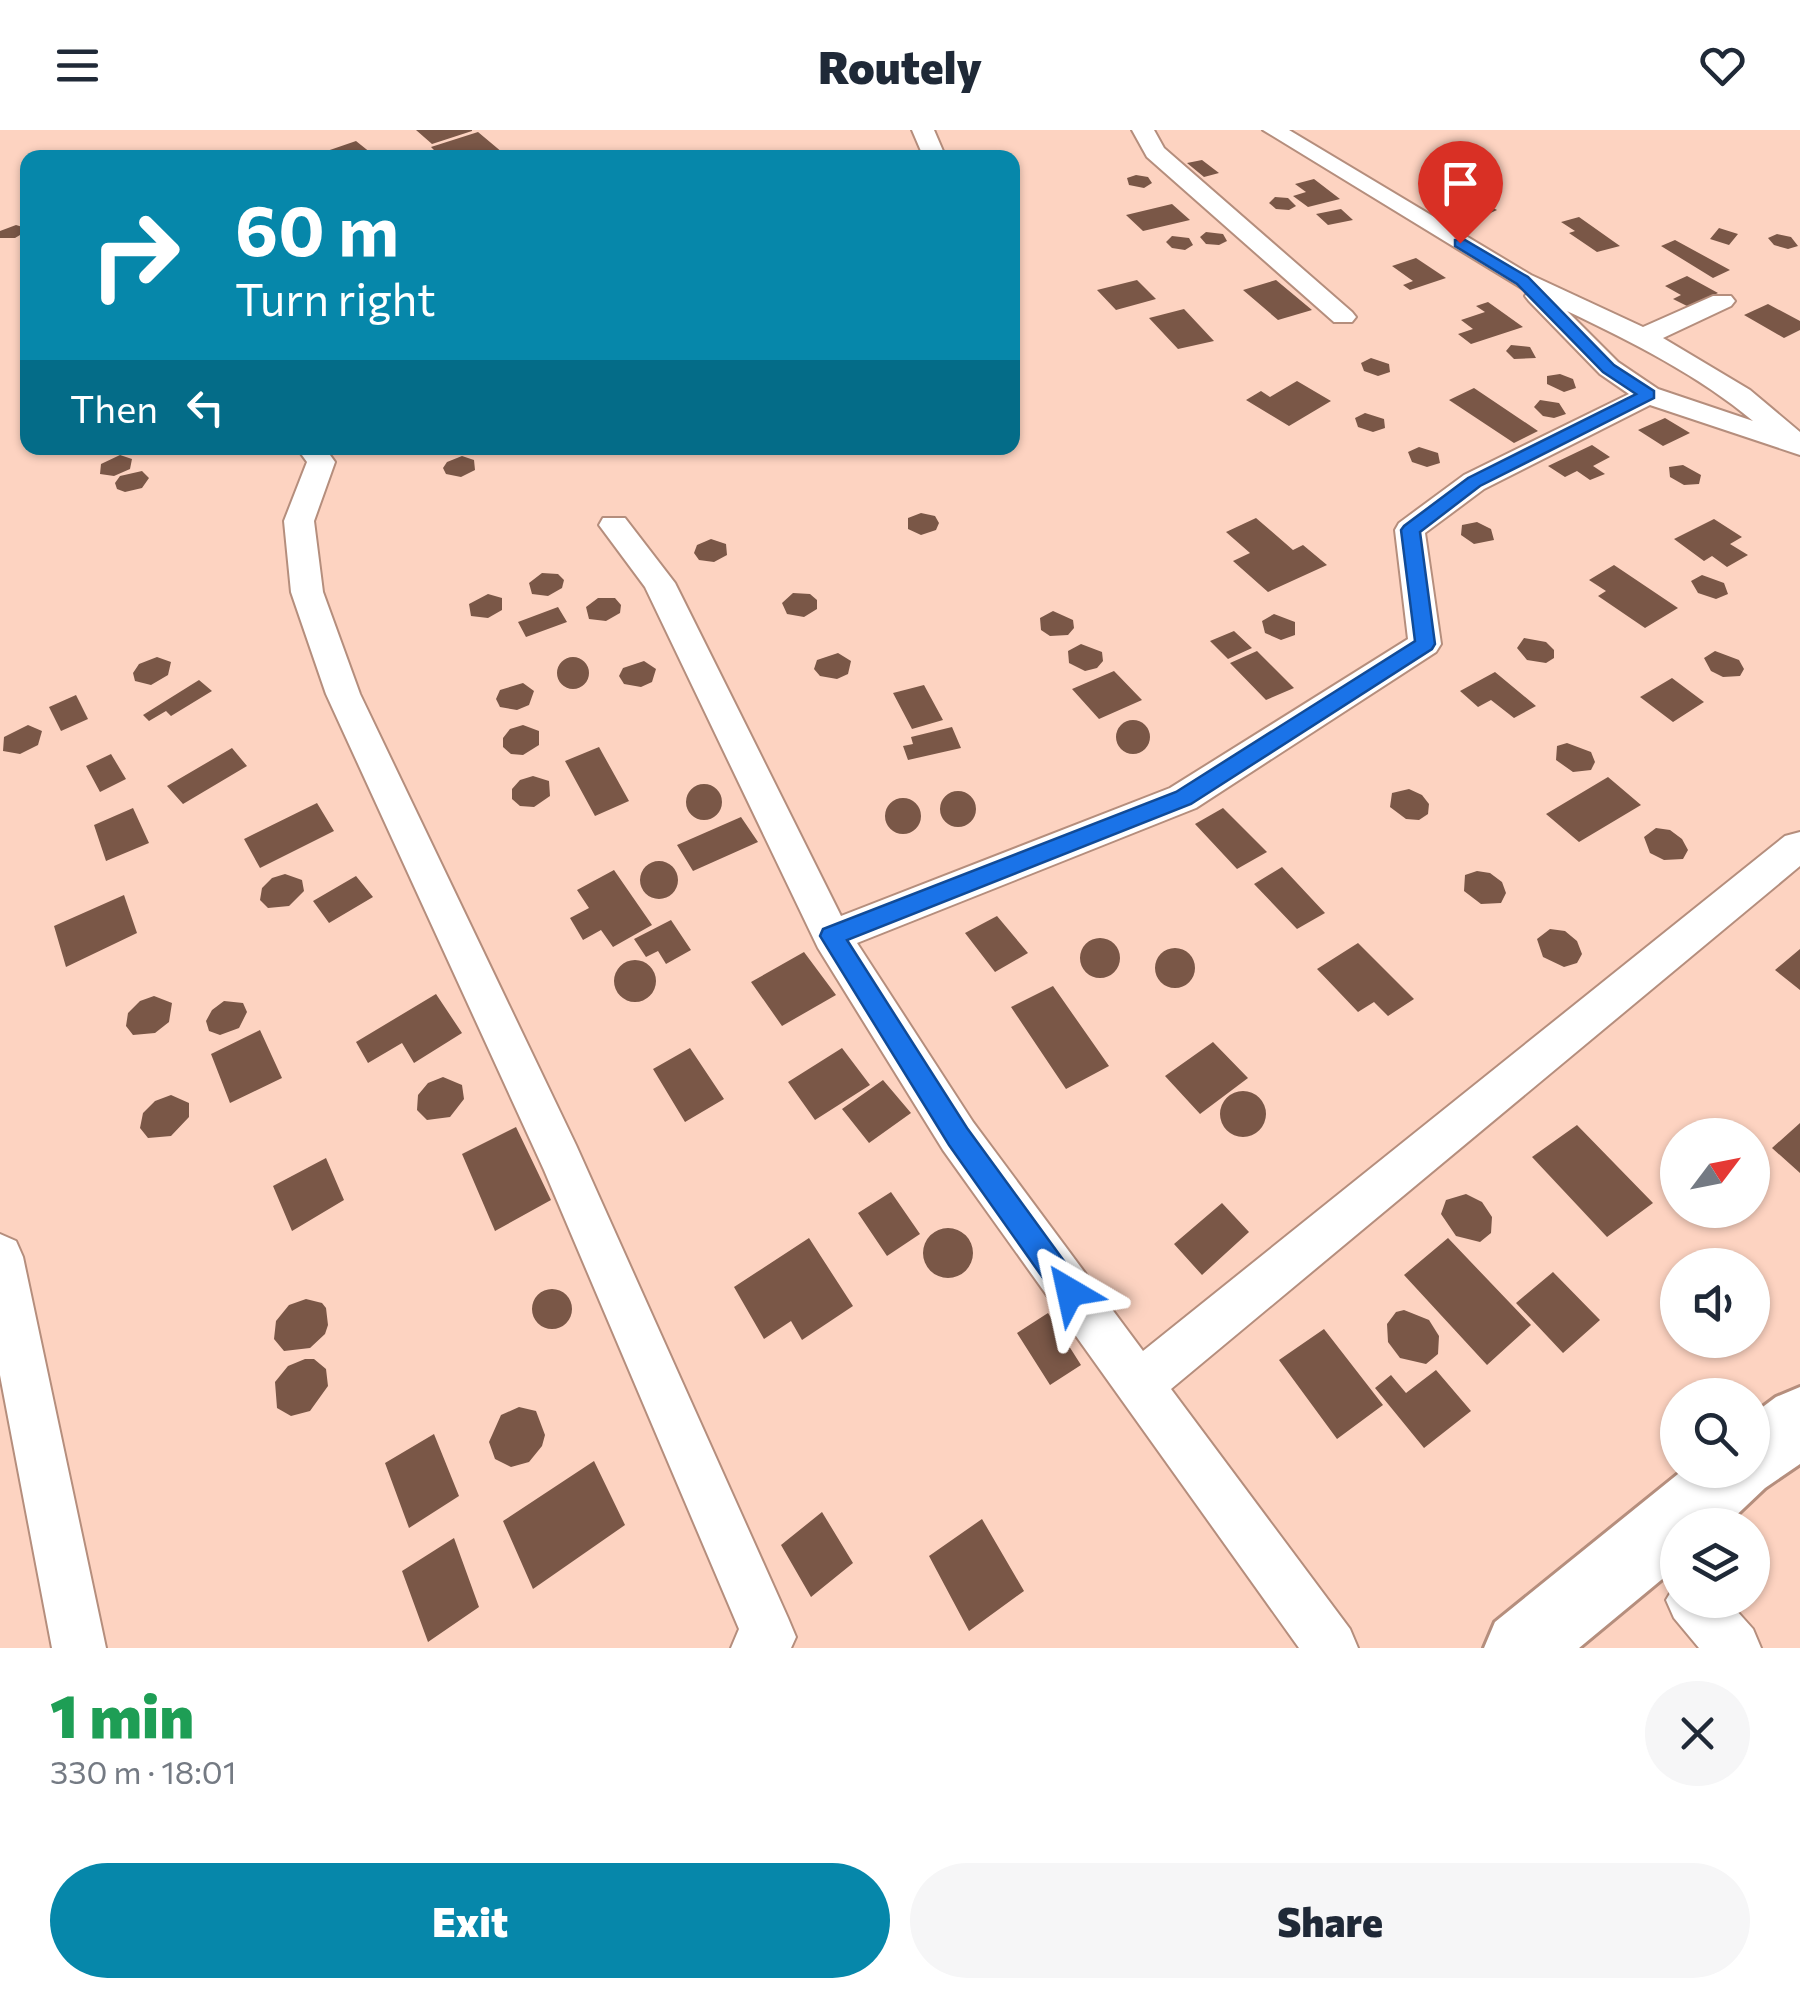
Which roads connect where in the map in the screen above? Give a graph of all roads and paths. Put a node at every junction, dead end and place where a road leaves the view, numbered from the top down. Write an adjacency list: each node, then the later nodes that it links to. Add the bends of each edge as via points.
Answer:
1 (1143, 130): 5 (street, via 1155,152)
2 (1274, 130): 3 (street)
3 (1522, 280): 6 (street); 7 (street, via 1608,368)
4 (1722, 301): 6 (street)
5 (1343, 317)
6 (1643, 337): 8 (street, via 1740,396)
7 (1648, 394): 8 (street); 12 (street, via 1474,482 1410,530 1425,644 1184,798)
8 (1800, 446)
9 (316, 455): 22 (street, via 321,462 299,521 308,592 343,694 561,1160 770,1637)
10 (614, 524): 12 (street, via 659,583)
11 (1798, 846): 14 (street)
12 (832, 936): 14 (street, via 958,1136)
13 (0, 1257): 21 (street)
14 (1137, 1386): 23 (street)
15 (1800, 1421): 16 (main road)
16 (1770, 1445)
17 (1723, 1488): 18 (main road)
18 (1707, 1508)
19 (1660, 1566): 24 (main road)
20 (1708, 1618): 25 (street)
21 (79, 1648)
22 (758, 1648)
23 (1331, 1648)
24 (1521, 1648)
25 (1734, 1648)

